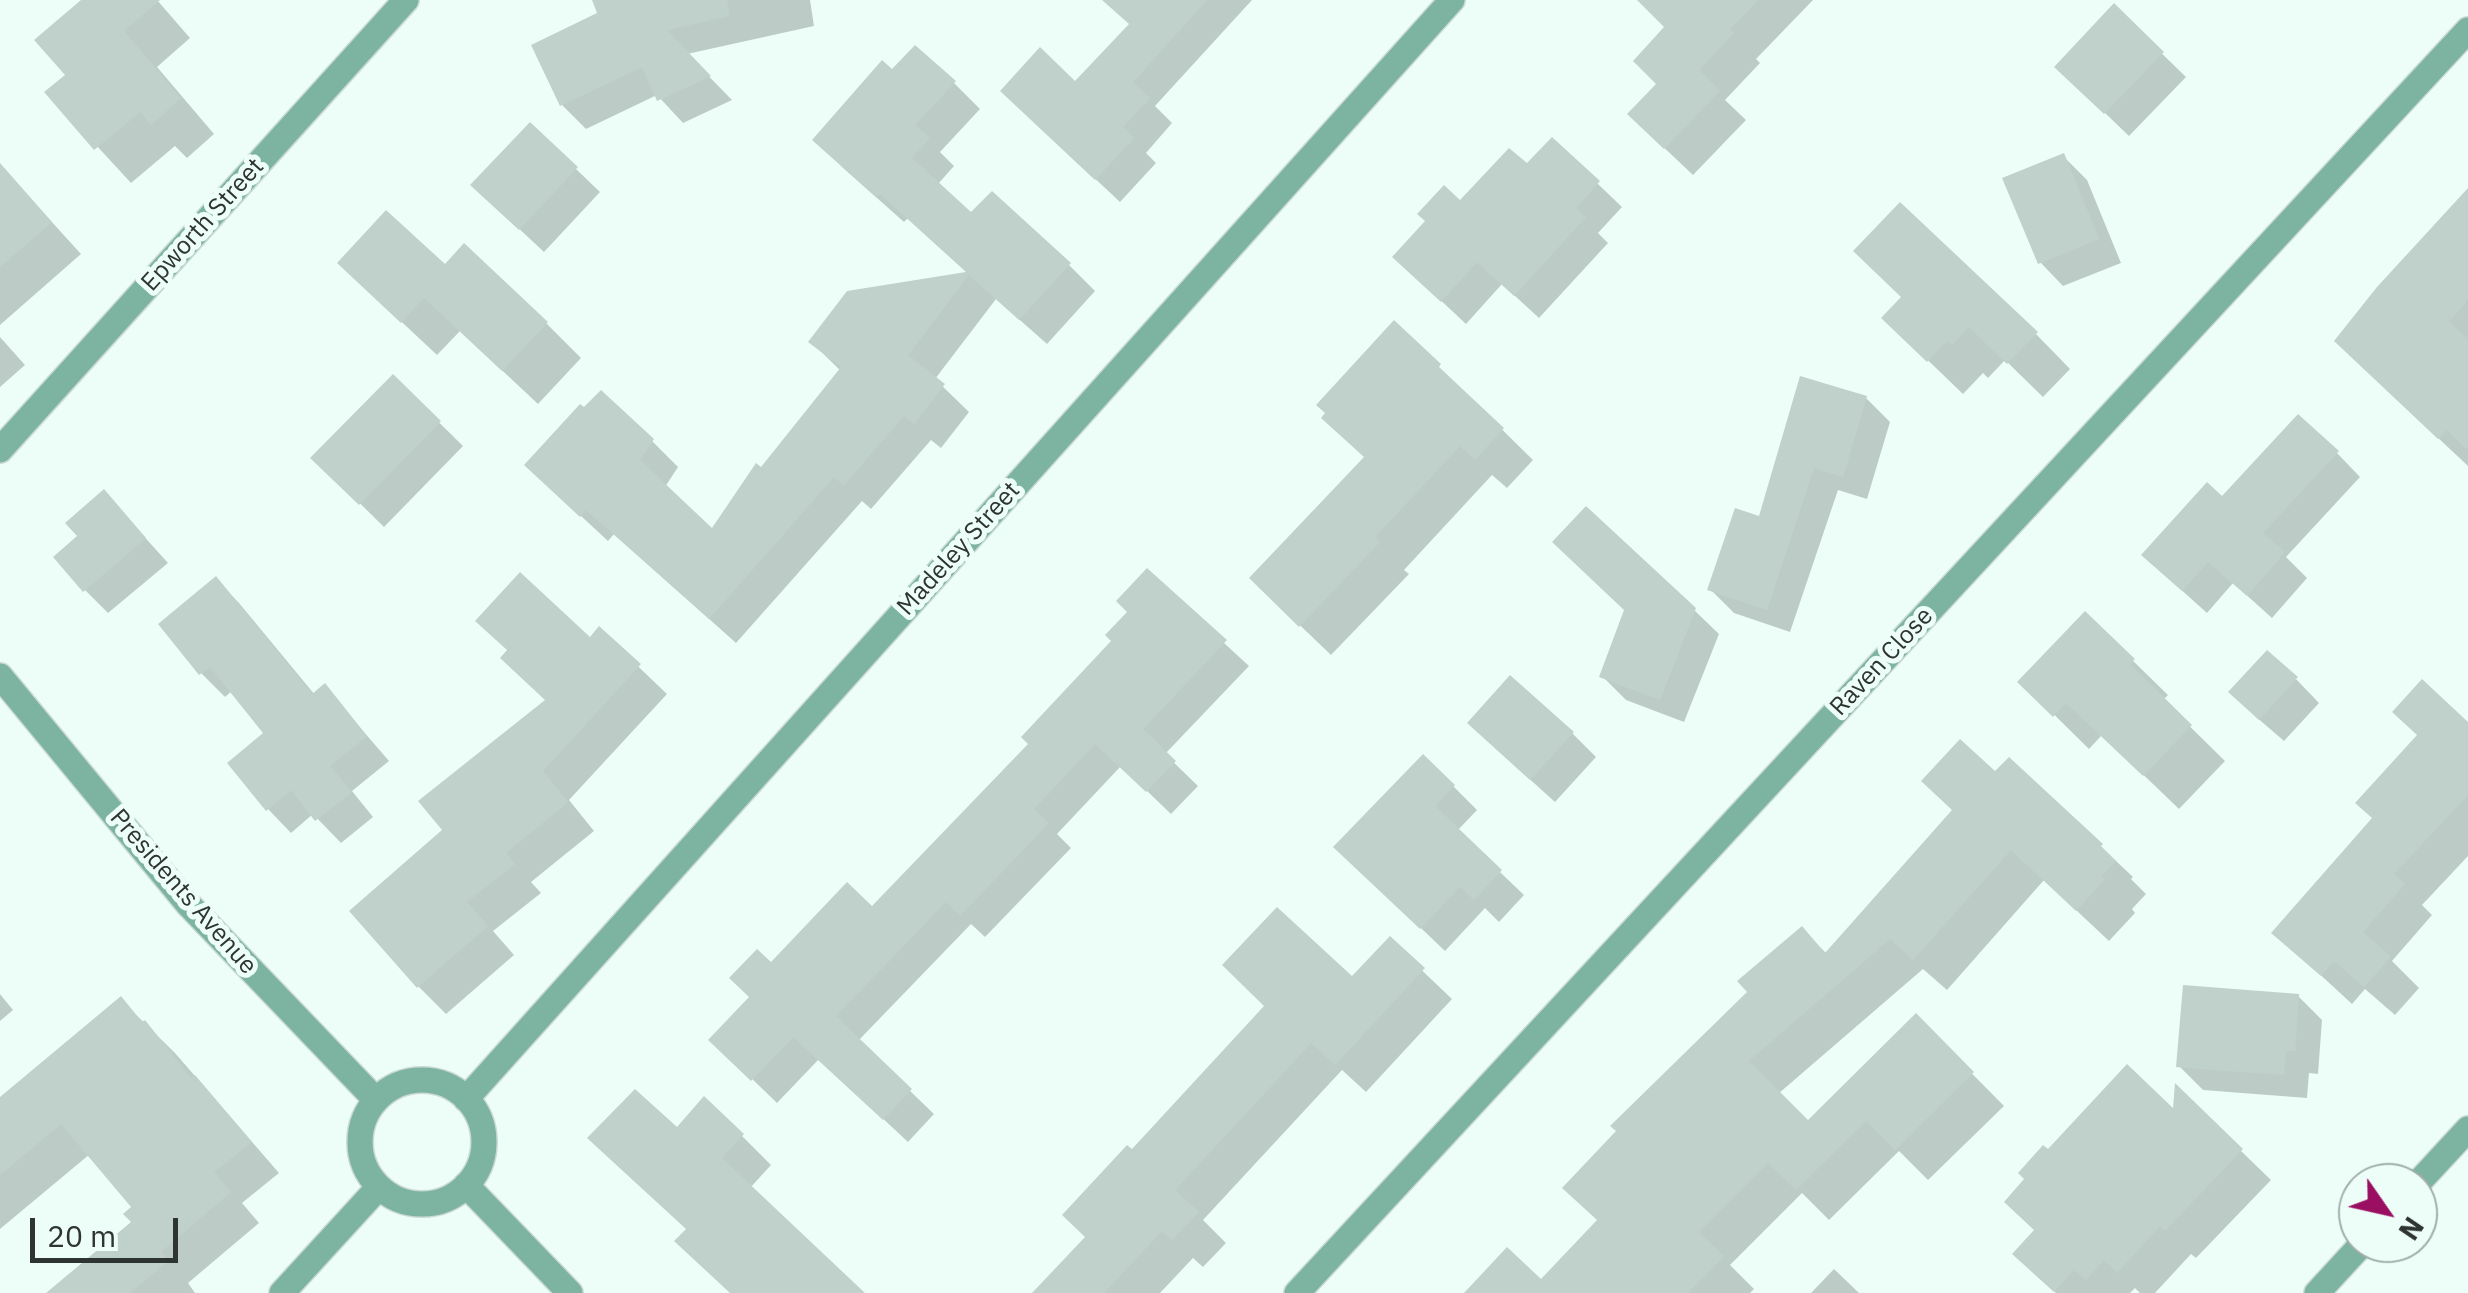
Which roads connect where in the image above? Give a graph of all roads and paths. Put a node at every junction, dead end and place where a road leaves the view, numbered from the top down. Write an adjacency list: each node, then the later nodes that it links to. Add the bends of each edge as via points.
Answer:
1 (406, 0): 4 (street, Epworth Street)
2 (1452, 0): 6 (street, Madeley Street)
3 (2468, 30): 15 (street, Raven Close)
4 (0, 450)
5 (0, 676): 7 (street, Presidents Avenue, via 188,904)
6 (466, 1098): 7 (street, via 446,1084 421,1080 396,1084); 10 (street, via 480,1118 484,1142 480,1165)
7 (376, 1100): 11 (street, via 363,1120 359,1145 364,1168)
8 (2468, 1130): 9 (street)
9 (2437, 1163)
10 (466, 1185): 11 (street, via 423,1204); 14 (street)
11 (379, 1188): 13 (street)
12 (2344, 1263): 16 (street)
13 (282, 1293)
14 (570, 1293)
15 (1297, 1293)
16 (2316, 1293)

